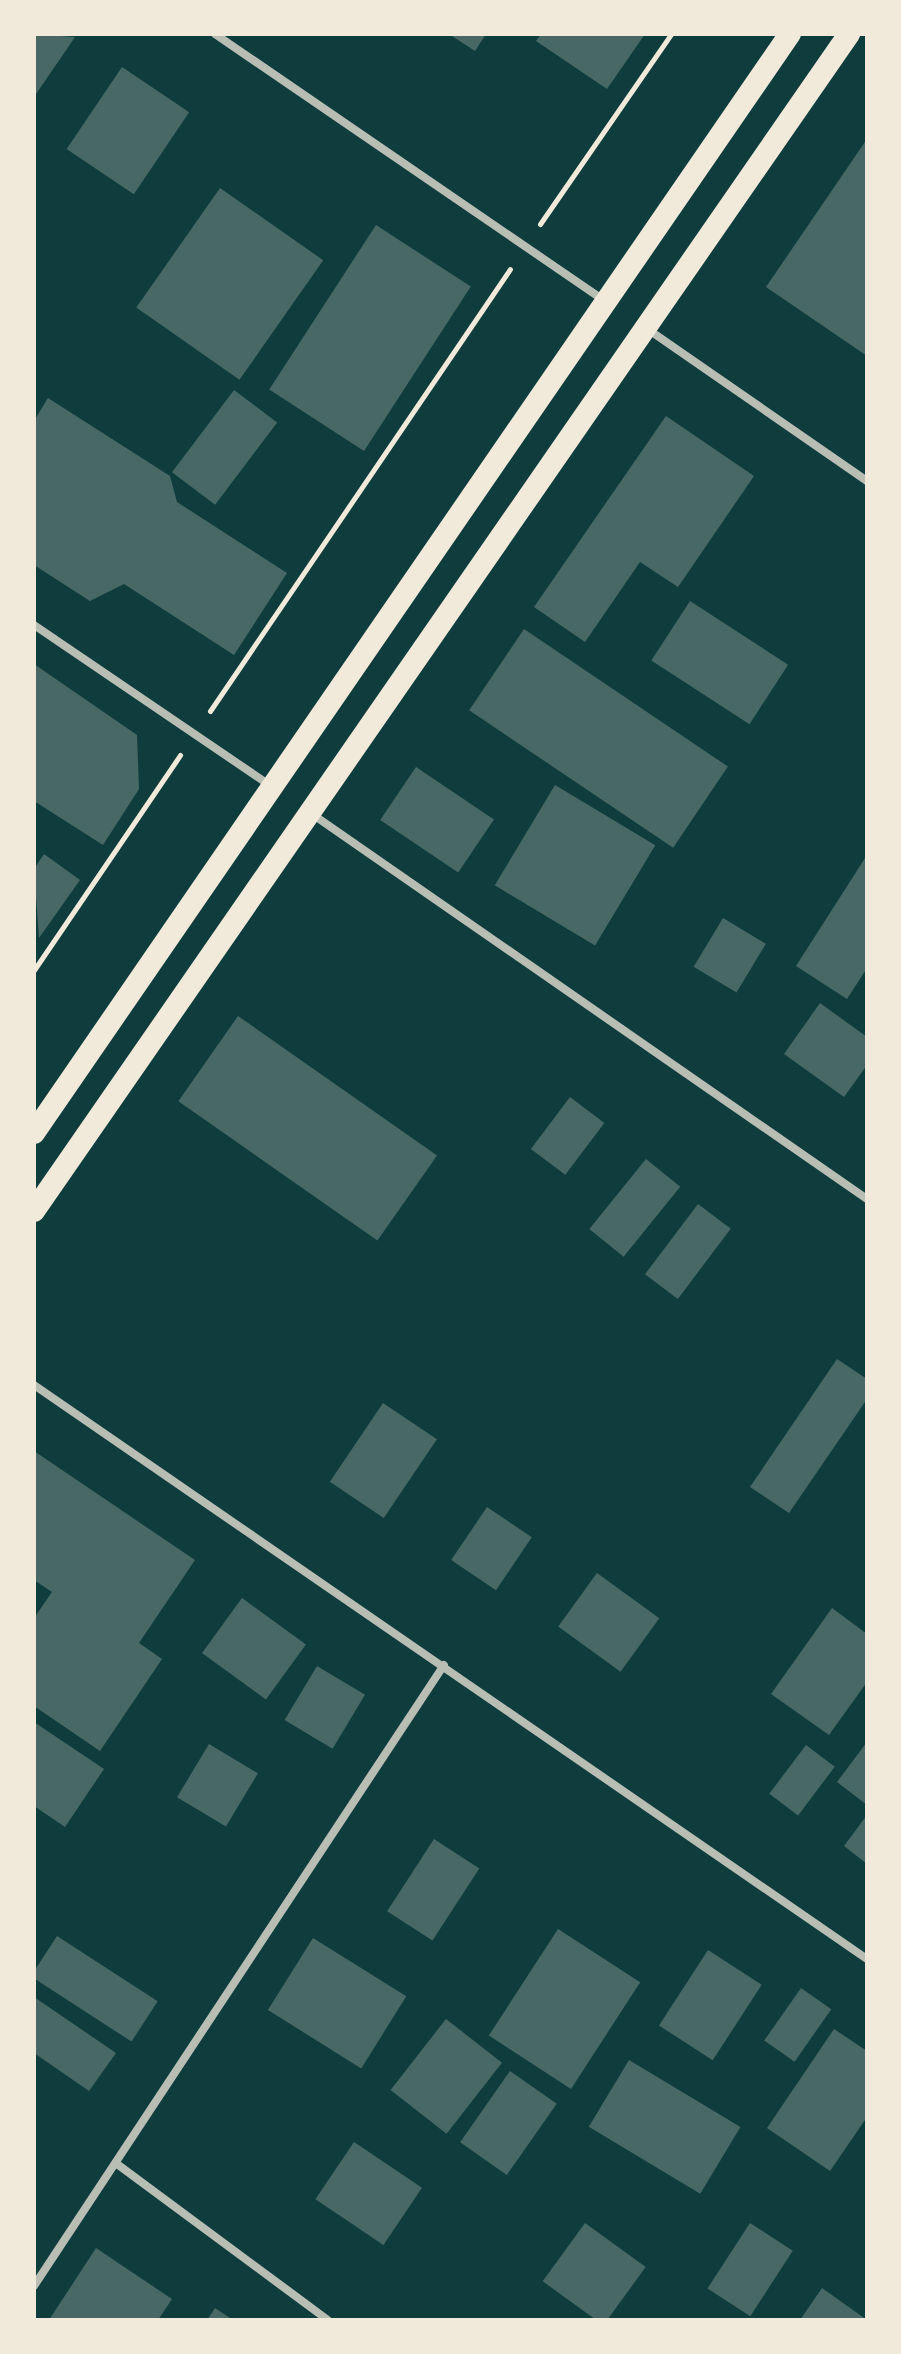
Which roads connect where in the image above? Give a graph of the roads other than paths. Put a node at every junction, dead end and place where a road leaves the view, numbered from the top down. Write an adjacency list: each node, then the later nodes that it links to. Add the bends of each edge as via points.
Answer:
1 (215, 34): 4 (street)
2 (790, 34): 4 (highway)
3 (849, 34): 5 (highway)
4 (606, 301): 8 (highway)
5 (646, 328): 6 (street); 9 (highway)
6 (867, 481)
7 (34, 625): 8 (street)
8 (272, 787): 10 (highway)
9 (310, 813): 11 (street); 12 (highway)
10 (34, 1133)
11 (867, 1199)
12 (34, 1211)
13 (34, 1385): 14 (street)
14 (444, 1665): 15 (street); 16 (street)
15 (867, 1959)
16 (117, 2164): 17 (street); 18 (street)
17 (34, 2286)
18 (328, 2320)

